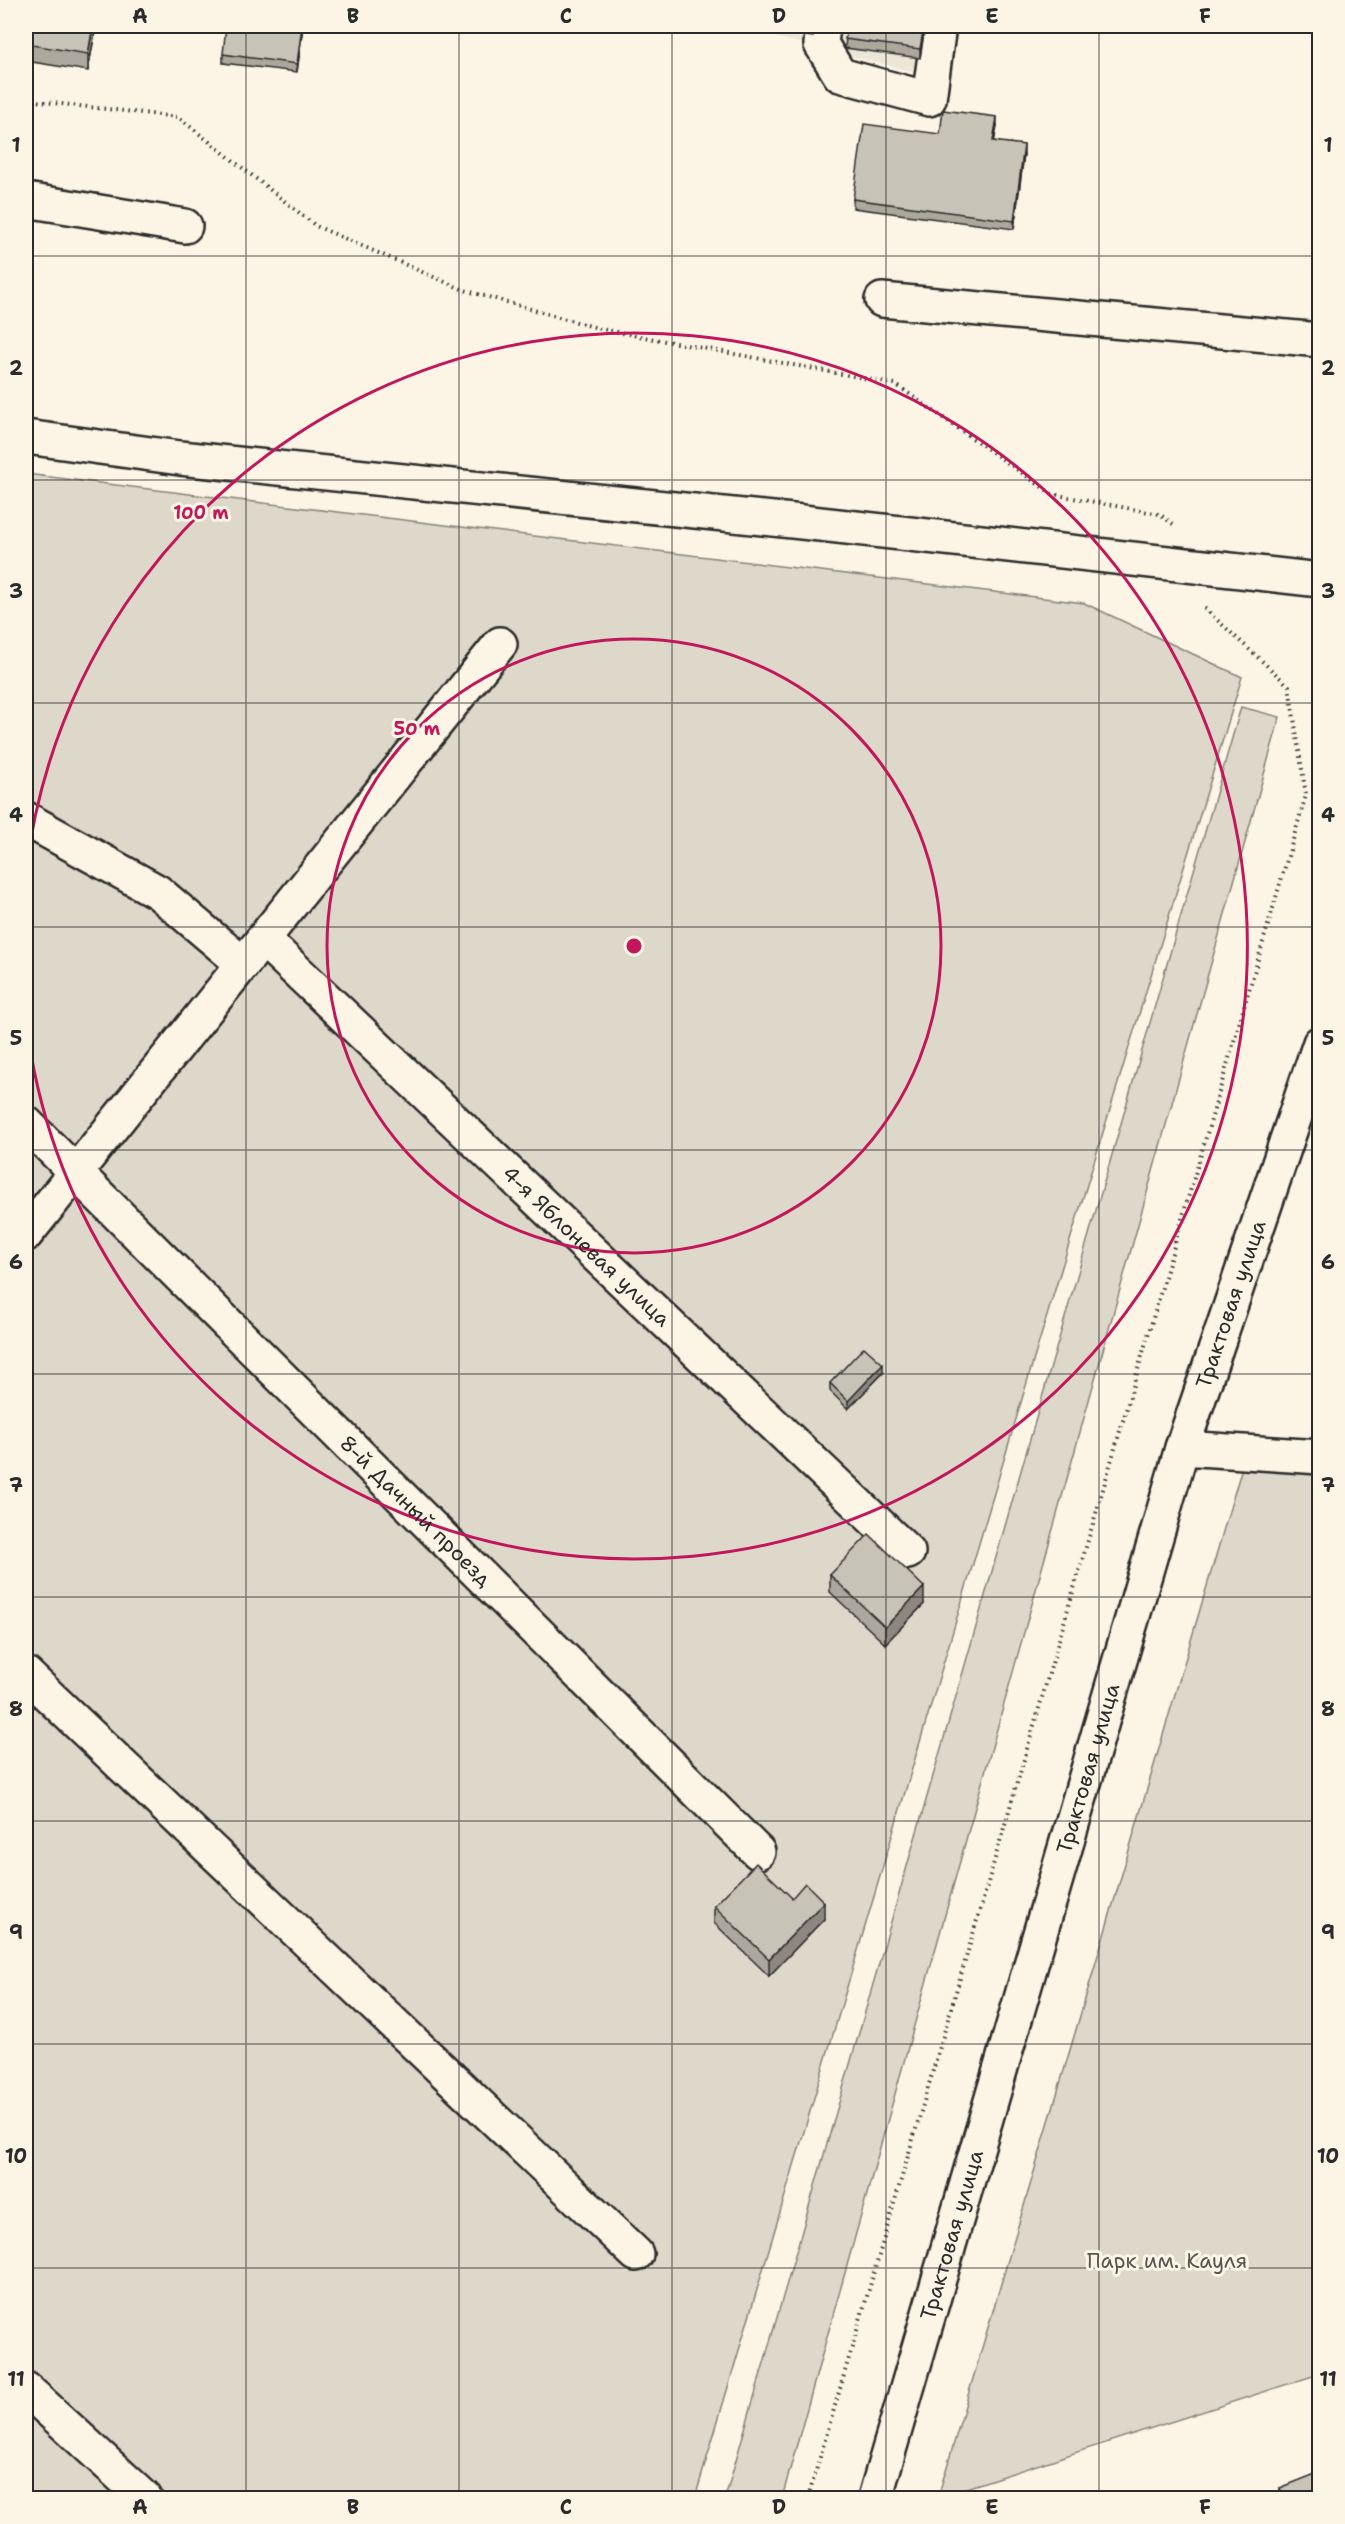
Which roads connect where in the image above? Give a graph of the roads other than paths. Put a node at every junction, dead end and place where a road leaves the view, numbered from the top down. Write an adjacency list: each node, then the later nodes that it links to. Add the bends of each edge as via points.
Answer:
1 (823, 26): 2 (street, via 820,44 840,75 929,99)
2 (939, 26)
3 (26, 200): 4 (street)
4 (185, 226)
5 (882, 300): 6 (street)
6 (1320, 340)
7 (26, 436): 8 (street, via 180,458)
8 (1320, 580)
9 (500, 644): 11 (street)
10 (26, 819): 11 (street, 4-я Яблоневая улица, via 158,892)
11 (253, 952): 14 (street); 18 (street, 4-я Яблоневая улица)
12 (1320, 1042): 16 (street, Трактовая улица)
13 (26, 1124): 14 (street, 8-й Дачный проезд)
14 (75, 1172): 15 (street); 20 (street, 8-й Дачный проезд)
15 (26, 1234)
16 (1182, 1448): 17 (street); 24 (street, Трактовая улица)
17 (1320, 1456)
18 (908, 1552)
19 (26, 1674): 21 (street)
20 (758, 1852)
21 (636, 2254)
22 (26, 2389): 23 (street)
23 (146, 2499)
24 (875, 2499)

